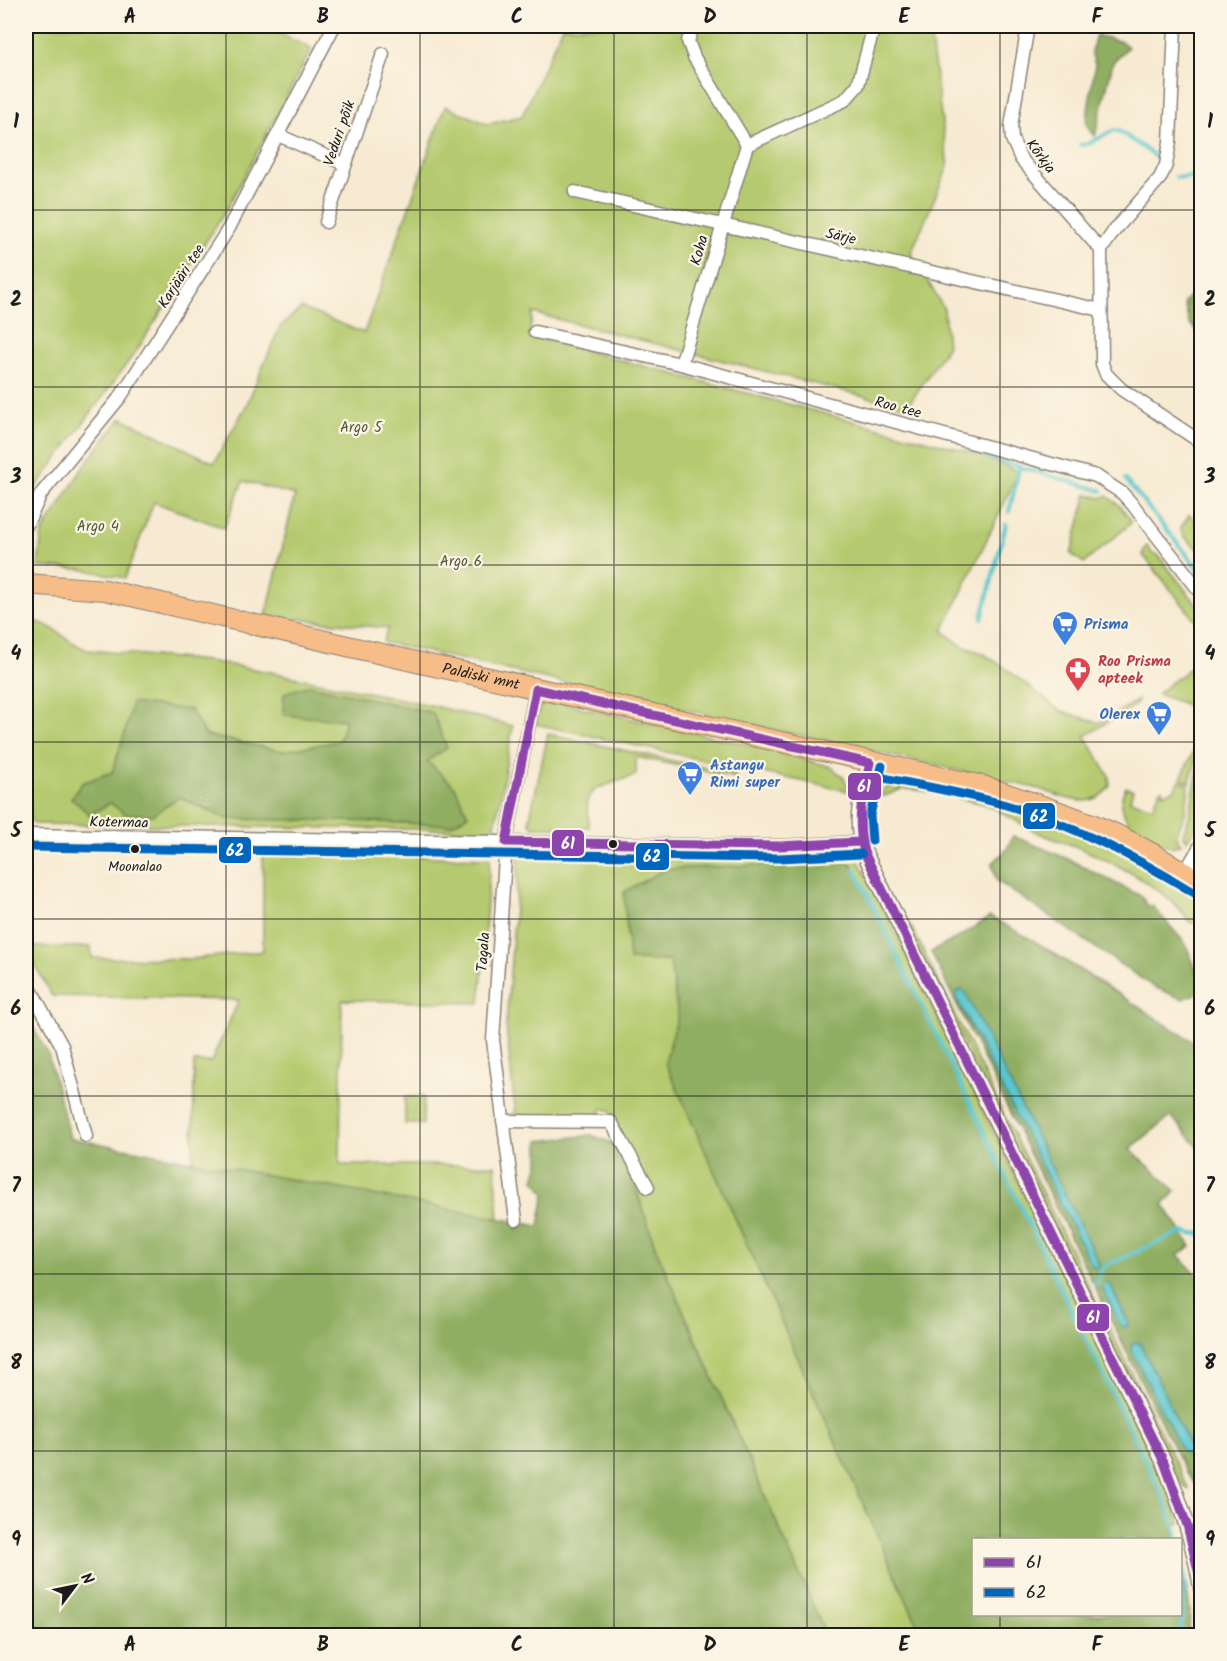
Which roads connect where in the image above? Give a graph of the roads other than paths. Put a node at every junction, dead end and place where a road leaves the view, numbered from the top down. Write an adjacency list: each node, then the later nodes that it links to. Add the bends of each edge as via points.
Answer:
1 (334, 26): 7 (street, Karjääri tee)
2 (693, 26): 8 (street, via 688,41 694,57)
3 (874, 26): 8 (street, via 858,84 845,100)
4 (1028, 26): 13 (street, Kõrkja, via 1012,139 1021,159)
5 (1175, 26): 13 (street, via 1166,165 1160,178)
6 (382, 54): 9 (street, Veduri põik)
7 (278, 135): 9 (street); 18 (street, Karjääri tee, via 229,228 156,342 121,396 41,494)
8 (747, 145): 12 (street, Koha)
9 (344, 164): 11 (street, Veduri põik)
10 (575, 192): 12 (street, Särje)
11 (326, 222)
12 (722, 224): 14 (street, Särje); 16 (street, Koha)
13 (1101, 250): 14 (street)
14 (1101, 310): 17 (street, via 1102,364 1106,374 1121,389)
15 (536, 332): 16 (street, Roo tee)
16 (681, 364): 20 (street, Roo tee, via 1096,476 1122,493)
17 (1202, 443)
18 (26, 526)
19 (26, 584): 21 (main road, Paldiski mnt, via 105,591)
20 (1202, 594)
21 (536, 689): 22 (main road, Paldiski mnt); 24 (street, Tagala)
22 (870, 763): 25 (street, via 858,814); 27 (main road, Paldiski mnt, via 983,786 1044,806 1112,833)
23 (26, 835): 24 (street, Kotermaa)
24 (506, 842): 25 (street, Kotermaa, via 808,846); 29 (street, Tagala, via 493,1040)
25 (860, 842): 33 (street, via 885,900 1164,1462 1189,1526)
26 (1202, 846): 27 (street)
27 (1194, 878)
28 (26, 981): 30 (street, via 62,1046)
29 (503, 1120): 31 (street, via 611,1122); 32 (street, Tagala)
30 (86, 1136)
31 (648, 1188)
32 (516, 1220)
33 (1202, 1590)

